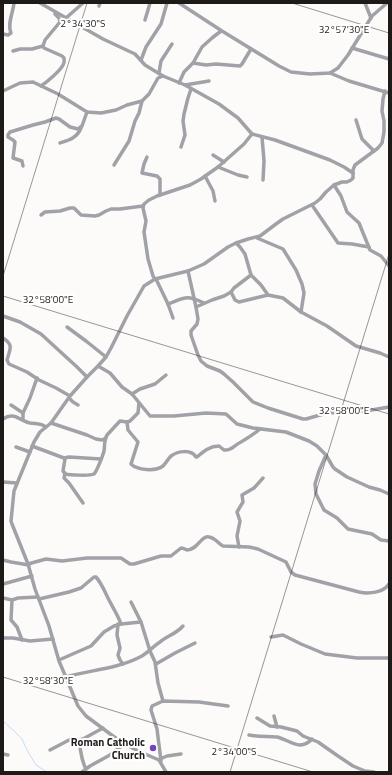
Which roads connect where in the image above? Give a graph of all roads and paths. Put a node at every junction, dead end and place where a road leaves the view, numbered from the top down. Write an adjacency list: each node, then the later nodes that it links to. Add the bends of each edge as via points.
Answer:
1 (14, 3): 15 (street, via 9,24 11,33)
2 (40, 3): 10 (street)
3 (83, 3): 11 (street)
4 (150, 3): 13 (street)
5 (167, 3): 22 (street, via 161,24)
6 (179, 3): 9 (street)
7 (365, 3): 12 (street)
8 (387, 3): 12 (street)
9 (184, 4): 14 (street)
10 (52, 10): 11 (street); 17 (street, via 60,22)
11 (66, 18): 22 (street, via 135,54)
12 (371, 18): 18 (street)
13 (145, 20)
14 (221, 31): 19 (street); 23 (street, via 202,47)
15 (3, 34)
16 (172, 44): 24 (street, via 161,61)
17 (43, 46): 20 (street); 30 (street, via 62,56 65,61)
18 (352, 48): 21 (street); 25 (street, via 338,68)
19 (251, 49): 23 (street, via 240,66); 25 (street, via 291,72)
20 (13, 51)
21 (389, 59)
22 (141, 60): 24 (street)
23 (193, 63): 28 (street, via 184,72)
24 (159, 73): 26 (street)
25 (330, 73): 33 (street)
26 (163, 76): 28 (street); 34 (street, via 158,78)
27 (210, 81): 29 (street)
28 (179, 83): 29 (street)
29 (184, 85): 31 (street)
30 (41, 86): 32 (street, via 33,82 20,82); 35 (street)
31 (191, 89): 40 (street, via 220,104); 45 (street, via 184,114 185,134)
32 (3, 91)
33 (387, 92): 42 (street, via 383,98 382,111)
34 (142, 101): 35 (street, via 101,113); 50 (street, via 128,141)
35 (87, 112): 37 (street)
36 (356, 120): 46 (street, via 362,139)
37 (80, 128): 38 (street, via 70,127 56,118); 44 (street, via 74,137)
38 (9, 133): 39 (street); 51 (street, via 8,137 15,142 13,158 22,161)
39 (3, 134)
40 (252, 134): 41 (street); 49 (street)
41 (262, 137): 53 (street, via 330,160); 56 (street)
42 (384, 138): 43 (street); 46 (street, via 380,147)
43 (389, 139)
44 (60, 143)
45 (181, 147)
46 (374, 151): 53 (street, via 355,165)
47 (213, 155): 49 (street)
48 (147, 157): 58 (street, via 142,173 160,179)
49 (224, 162): 52 (street)
50 (114, 165)
51 (23, 166)
52 (218, 167): 54 (street); 55 (street, via 238,176)
53 (352, 173): 57 (street, via 352,180)
54 (205, 176): 58 (street, via 196,182); 59 (street)
55 (247, 176)
56 (263, 180)
57 (334, 185): 60 (street); 65 (street, via 348,212 359,222)
58 (160, 195): 61 (street, via 145,202)
59 (215, 201)
60 (312, 205): 63 (street, via 283,219); 65 (street, via 338,243)
61 (143, 206): 62 (street, via 111,209 95,216 81,215 72,208 45,212); 69 (street, via 148,259)
62 (41, 215)
63 (257, 238): 64 (street, via 248,238); 76 (street, via 283,249 296,270 304,293)
64 (236, 243): 67 (street, via 204,264); 68 (street, via 245,254)
65 (369, 248): 66 (street)
66 (389, 266)
67 (188, 270): 69 (street); 72 (street)
68 (251, 275): 70 (street); 71 (street)
69 (155, 279): 74 (street); 81 (street, via 142,288)
70 (231, 292): 71 (street, via 239,302); 73 (street)
71 (268, 295): 76 (street, via 283,298)
72 (194, 298): 73 (street); 74 (street, via 183,298); 75 (street)
73 (204, 303): 75 (street)
74 (168, 304): 78 (street)
75 (196, 307): 92 (street, via 198,321 191,335 200,359 207,366 220,371 253,402 303,419 327,413)
76 (301, 312): 82 (street, via 356,346)
77 (3, 316): 85 (street, via 41,334)
78 (173, 318)
79 (67, 327): 81 (street)
80 (3, 338): 86 (street, via 8,341 11,349 8,363)
81 (106, 357): 83 (street)
82 (389, 357)
83 (98, 366): 85 (street); 87 (street, via 110,373)
84 (166, 375): 87 (street, via 155,384)
85 (87, 377): 88 (street)
86 (36, 380): 88 (street); 93 (street)
87 (132, 394): 89 (street)
88 (70, 397): 91 (street); 97 (street)
89 (139, 403): 96 (street, via 138,413); 99 (street, via 152,416 226,414 237,424)
90 (11, 405): 93 (street)
91 (78, 405)
92 (389, 407)
93 (23, 413): 95 (street)
94 (3, 419): 95 (street, via 11,416)
95 (23, 419): 98 (street)
96 (126, 422): 99 (street, via 128,430 138,442 131,464 143,470 163,466 172,456 185,452 198,457 203,451 216,446 229,450); 100 (street, via 120,421)
97 (51, 423): 98 (street); 100 (street, via 96,439)
98 (46, 427): 101 (street)
99 (260, 429): 104 (street, via 281,431 299,437 314,443)
100 (106, 438): 106 (street)
101 (32, 446): 103 (street); 105 (street)
102 (16, 447): 103 (street)
103 (30, 452): 110 (street)
104 (326, 455): 111 (street, via 335,469 369,487); 113 (street, via 315,484 316,494 324,510 348,529)
105 (64, 458): 106 (street); 107 (street)
106 (101, 459): 107 (street, via 92,474)
107 (65, 473): 112 (street, via 64,478)
108 (263, 478): 114 (street, via 254,488 242,495 243,502 237,512 240,521 237,536)
109 (3, 482): 110 (street)
110 (17, 483): 116 (street, via 11,521)
111 (389, 494)
112 (83, 503)
113 (389, 541)
114 (239, 547): 116 (street, via 223,546 206,536 197,546 190,549 181,548 171,556 161,556 134,564 121,558 87,558 58,562 46,559); 119 (street, via 258,549 284,561 295,575 359,592 374,592 386,588)
115 (3, 560): 116 (street)
116 (29, 565): 117 (street)
117 (32, 576): 118 (street); 121 (street)
118 (3, 584)
119 (389, 584)
120 (3, 598): 122 (street)
121 (38, 598): 122 (street); 125 (street, via 81,588 96,577); 129 (street)
122 (12, 600): 130 (street, via 11,620)
123 (131, 602): 124 (street)
124 (141, 622): 125 (street); 132 (street)
125 (120, 624): 134 (street, via 104,632 91,646); 135 (street, via 117,635 120,648 118,655)
126 (183, 626): 132 (street)
127 (271, 637): 133 (street, via 283,635 325,654)
128 (3, 638): 130 (street)
129 (53, 639): 130 (street); 134 (street)
130 (22, 640)
131 (195, 642): 136 (street)
132 (150, 651): 135 (street); 136 (street)
133 (389, 658)
134 (59, 660): 137 (street)
135 (123, 664): 137 (street)
136 (156, 664): 138 (street)
137 (65, 677): 143 (street, via 80,709)
138 (163, 701): 139 (street); 152 (street, via 150,709 158,737)
139 (228, 706)
140 (274, 716): 142 (street)
141 (257, 718): 142 (street)
142 (277, 727): 145 (street, via 296,731)
143 (103, 728): 146 (street); 147 (street)
144 (249, 735): 145 (street, via 279,738 296,745 306,744)
145 (312, 739): 155 (street, via 353,766)
146 (78, 740): 148 (street, via 71,739); 153 (street)
147 (124, 744): 152 (street); 153 (street)
148 (50, 750)
149 (3, 754): 151 (street)
150 (181, 754): 152 (street)
151 (8, 755)
152 (160, 760): 154 (street)
153 (84, 771)
154 (166, 772)
155 (374, 772)

